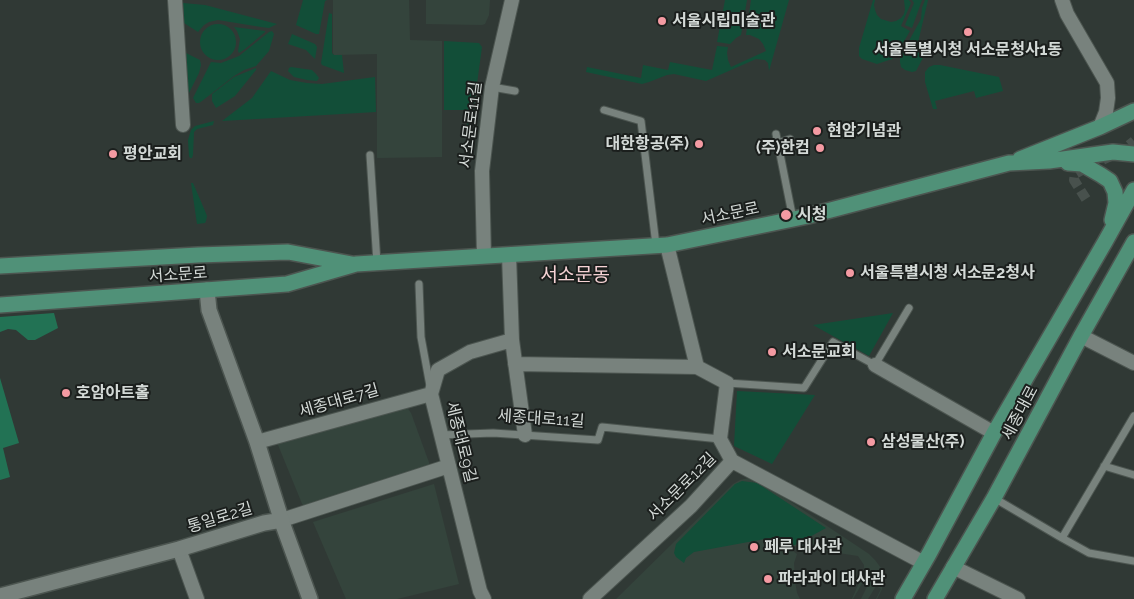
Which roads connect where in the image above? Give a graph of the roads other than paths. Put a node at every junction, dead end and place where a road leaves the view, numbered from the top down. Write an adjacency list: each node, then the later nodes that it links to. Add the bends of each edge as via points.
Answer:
1 (175, 0): 8 (street)
2 (512, 0): 4 (street, 서소문로11길)
3 (1062, 0): 9 (street, via 1107,83 1106,112)
4 (492, 87): 5 (lane); 23 (street, 서소문로11길, via 482,171)
5 (514, 91)
6 (604, 110): 21 (lane, via 641,121)
7 (1134, 111): 9 (main road)
8 (183, 125)
9 (1100, 127): 16 (main road)
10 (776, 134): 12 (lane)
11 (790, 139): 12 (lane)
12 (778, 143): 18 (lane)
13 (1134, 154): 15 (main road, 서소문로, via 1112,152)
14 (370, 155): 24 (lane)
15 (1049, 161): 16 (main road, 서소문로); 19 (main road, via 1082,164 1110,181 1116,202)
16 (1009, 163): 18 (main road, 서소문로)
17 (1134, 190): 19 (main road, 세종대로)
18 (793, 219): 21 (main road, 서소문로)
19 (1105, 242): 40 (main road, 세종대로)
20 (1134, 242): 31 (main road, 세종대로)
21 (661, 245): 22 (main road, 서소문로); 36 (street)
22 (509, 255): 23 (main road, 서소문로); 32 (street)
23 (484, 256): 24 (main road, 서소문로)
24 (377, 263): 25 (main road, 서소문로)
25 (356, 264): 26 (main road, 서소문로, via 288,252); 28 (main road, 서소문로, via 287,284)
26 (0, 266)
27 (419, 284): 38 (lane, via 421,336)
28 (207, 290): 29 (main road, 서소문로); 44 (street, via 209,310)
29 (0, 305)
30 (909, 308): 35 (lane)
31 (1081, 336): 33 (street); 49 (main road, 세종대로)
32 (512, 340): 34 (street); 38 (street, 세종대로9길, via 470,352 438,370)
33 (1134, 363)
34 (515, 364): 36 (street); 42 (street)
35 (875, 365): 37 (lane, 세종대로, via 833,342 804,388); 40 (street, 세종대로)
36 (697, 367): 37 (street)
37 (727, 383): 43 (street, 서소문로12길)
38 (430, 394): 41 (street, 세종대로9길); 44 (street, 세종대로7길)
39 (1134, 416): 47 (lane)
40 (994, 433): 54 (main road, 세종대로)
41 (441, 435): 42 (lane, 세종대로11길); 46 (street, 세종대로9길)
42 (525, 435): 43 (lane, 세종대로11길, via 598,440 602,427)
43 (720, 439): 45 (street, 서소문로12길)
44 (257, 442): 50 (street)
45 (732, 461): 54 (street); 60 (street, 서소문로12길, via 690,506)
46 (449, 466): 50 (street, 통일로2길); 59 (street, 세종대로9길)
47 (1104, 466): 48 (lane); 51 (lane)
48 (1134, 475)
49 (994, 498): 51 (lane); 55 (main road, 세종대로)
50 (282, 520): 52 (street, 통일로2길); 58 (street)
51 (1062, 538): 53 (lane, via 1089,553)
52 (179, 549): 56 (street, 통일로2길); 57 (street)
53 (1134, 561)
54 (924, 564): 61 (main road, 세종대로)
55 (953, 568): 62 (main road, 세종대로); 63 (street)
56 (0, 596)
57 (197, 599)
58 (310, 599)
59 (484, 599)
60 (590, 599)
61 (903, 599)
62 (935, 599)
63 (1018, 599)

